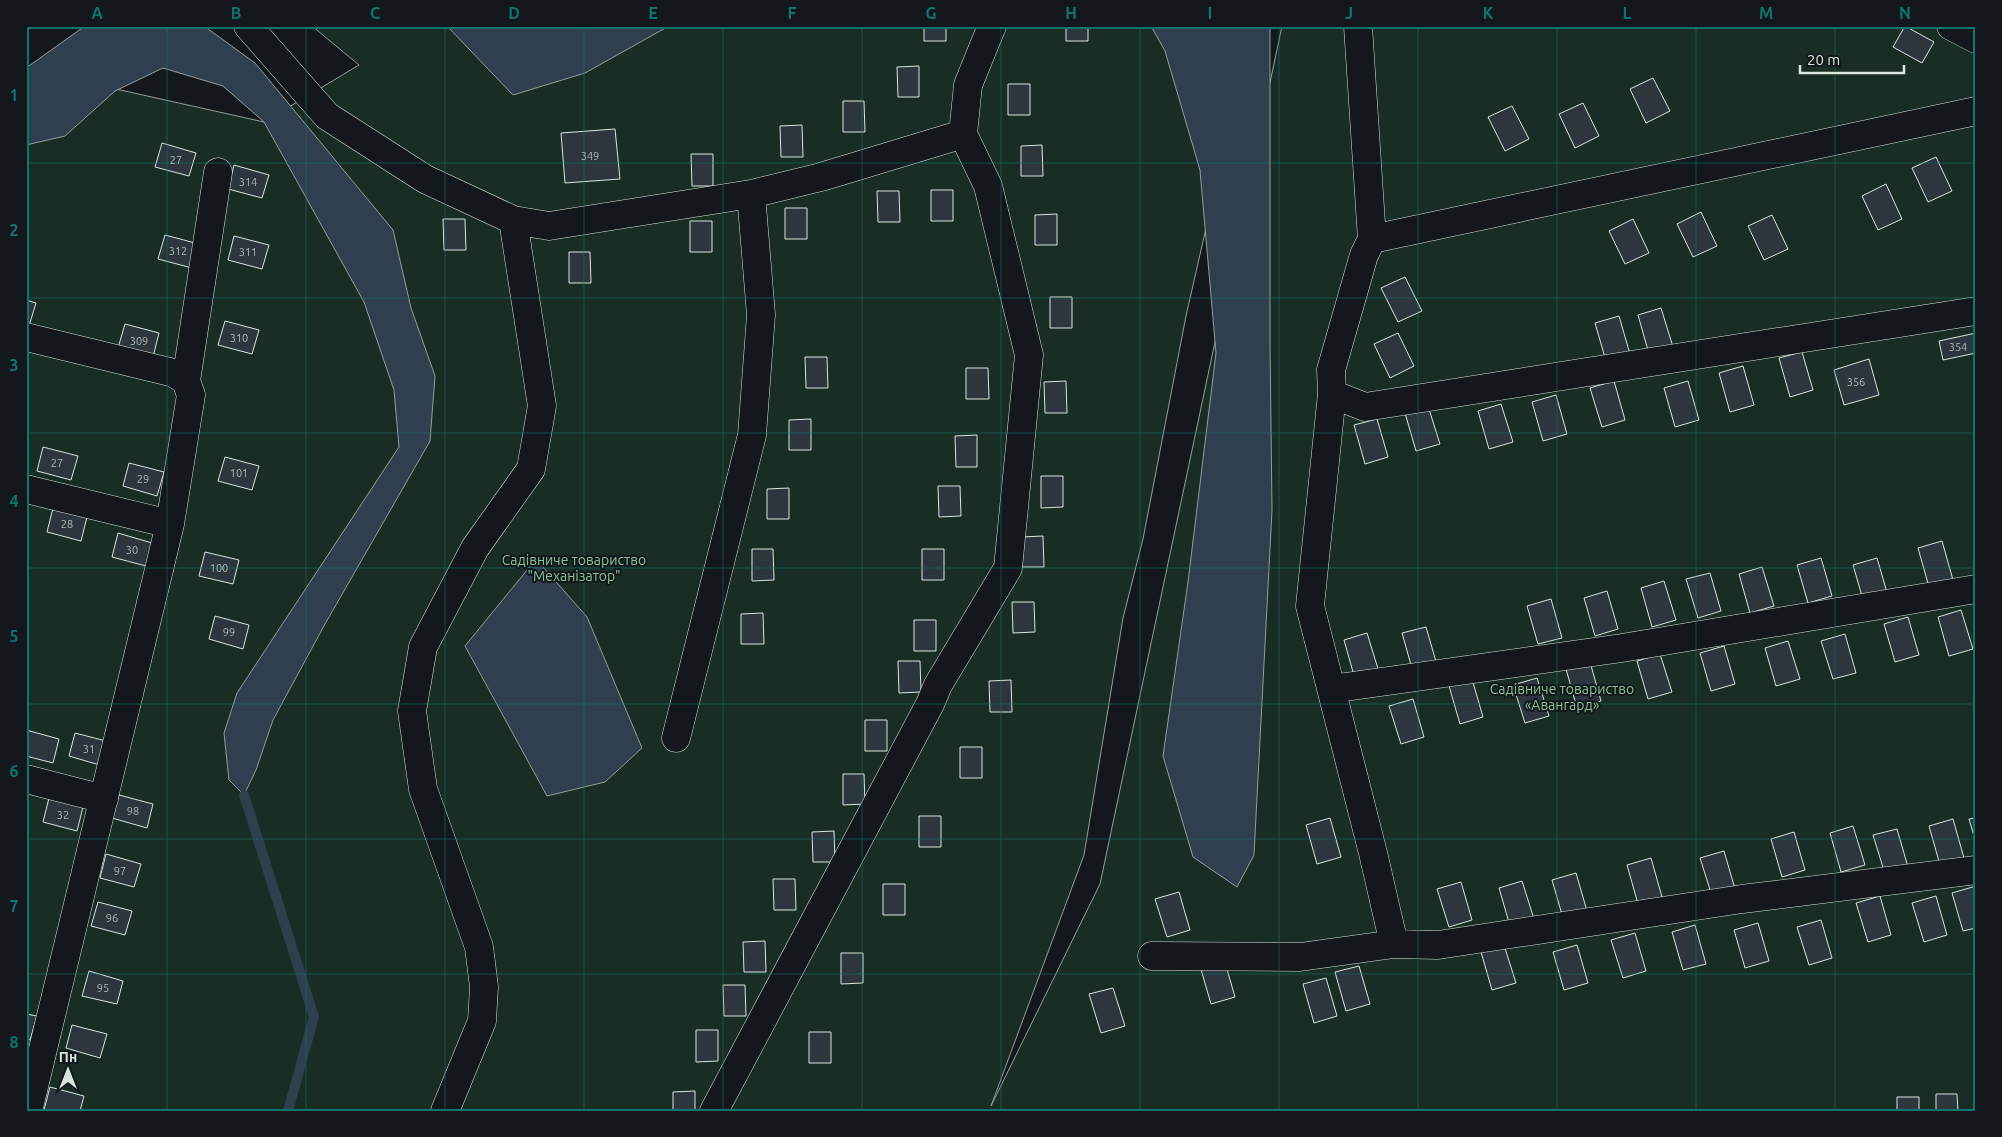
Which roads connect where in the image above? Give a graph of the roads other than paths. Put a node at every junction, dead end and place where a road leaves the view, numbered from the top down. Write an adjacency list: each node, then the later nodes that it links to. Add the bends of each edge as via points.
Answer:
1 (248, 26): 10 (street, via 327,116 425,179)
2 (992, 26): 7 (street, via 968,85)
3 (1358, 26): 11 (street)
4 (1951, 26): 5 (street)
5 (1976, 39)
6 (1976, 111): 11 (street)
7 (963, 134): 9 (street, via 821,178); 29 (street, via 988,186 1029,355 1008,568 938,685)
8 (218, 172): 14 (street)
9 (751, 194): 10 (street, via 549,226); 20 (street, via 761,315 752,435)
10 (513, 220): 28 (street, via 542,406 531,469 475,548 423,647 412,710 423,789 479,947 484,987 482,1020)
11 (1372, 240): 15 (street, via 1364,255 1331,370)
12 (1976, 311): 15 (street, via 1365,407)
13 (26, 337): 14 (street, via 174,373)
14 (186, 381): 17 (street, via 191,395)
15 (1332, 394): 19 (street, via 1310,606)
16 (26, 489): 17 (street)
17 (170, 524): 22 (street)
18 (1976, 589): 19 (street, via 1622,648)
19 (1331, 689): 24 (street)
20 (676, 738)
21 (26, 779): 22 (street)
22 (104, 799): 26 (street)
23 (1976, 870): 24 (street, via 1742,900 1438,945)
24 (1394, 944): 25 (street, via 1300,957)
25 (1152, 956)
26 (33, 1065): 27 (street)
27 (28, 1111)
28 (445, 1111)
29 (714, 1111)

